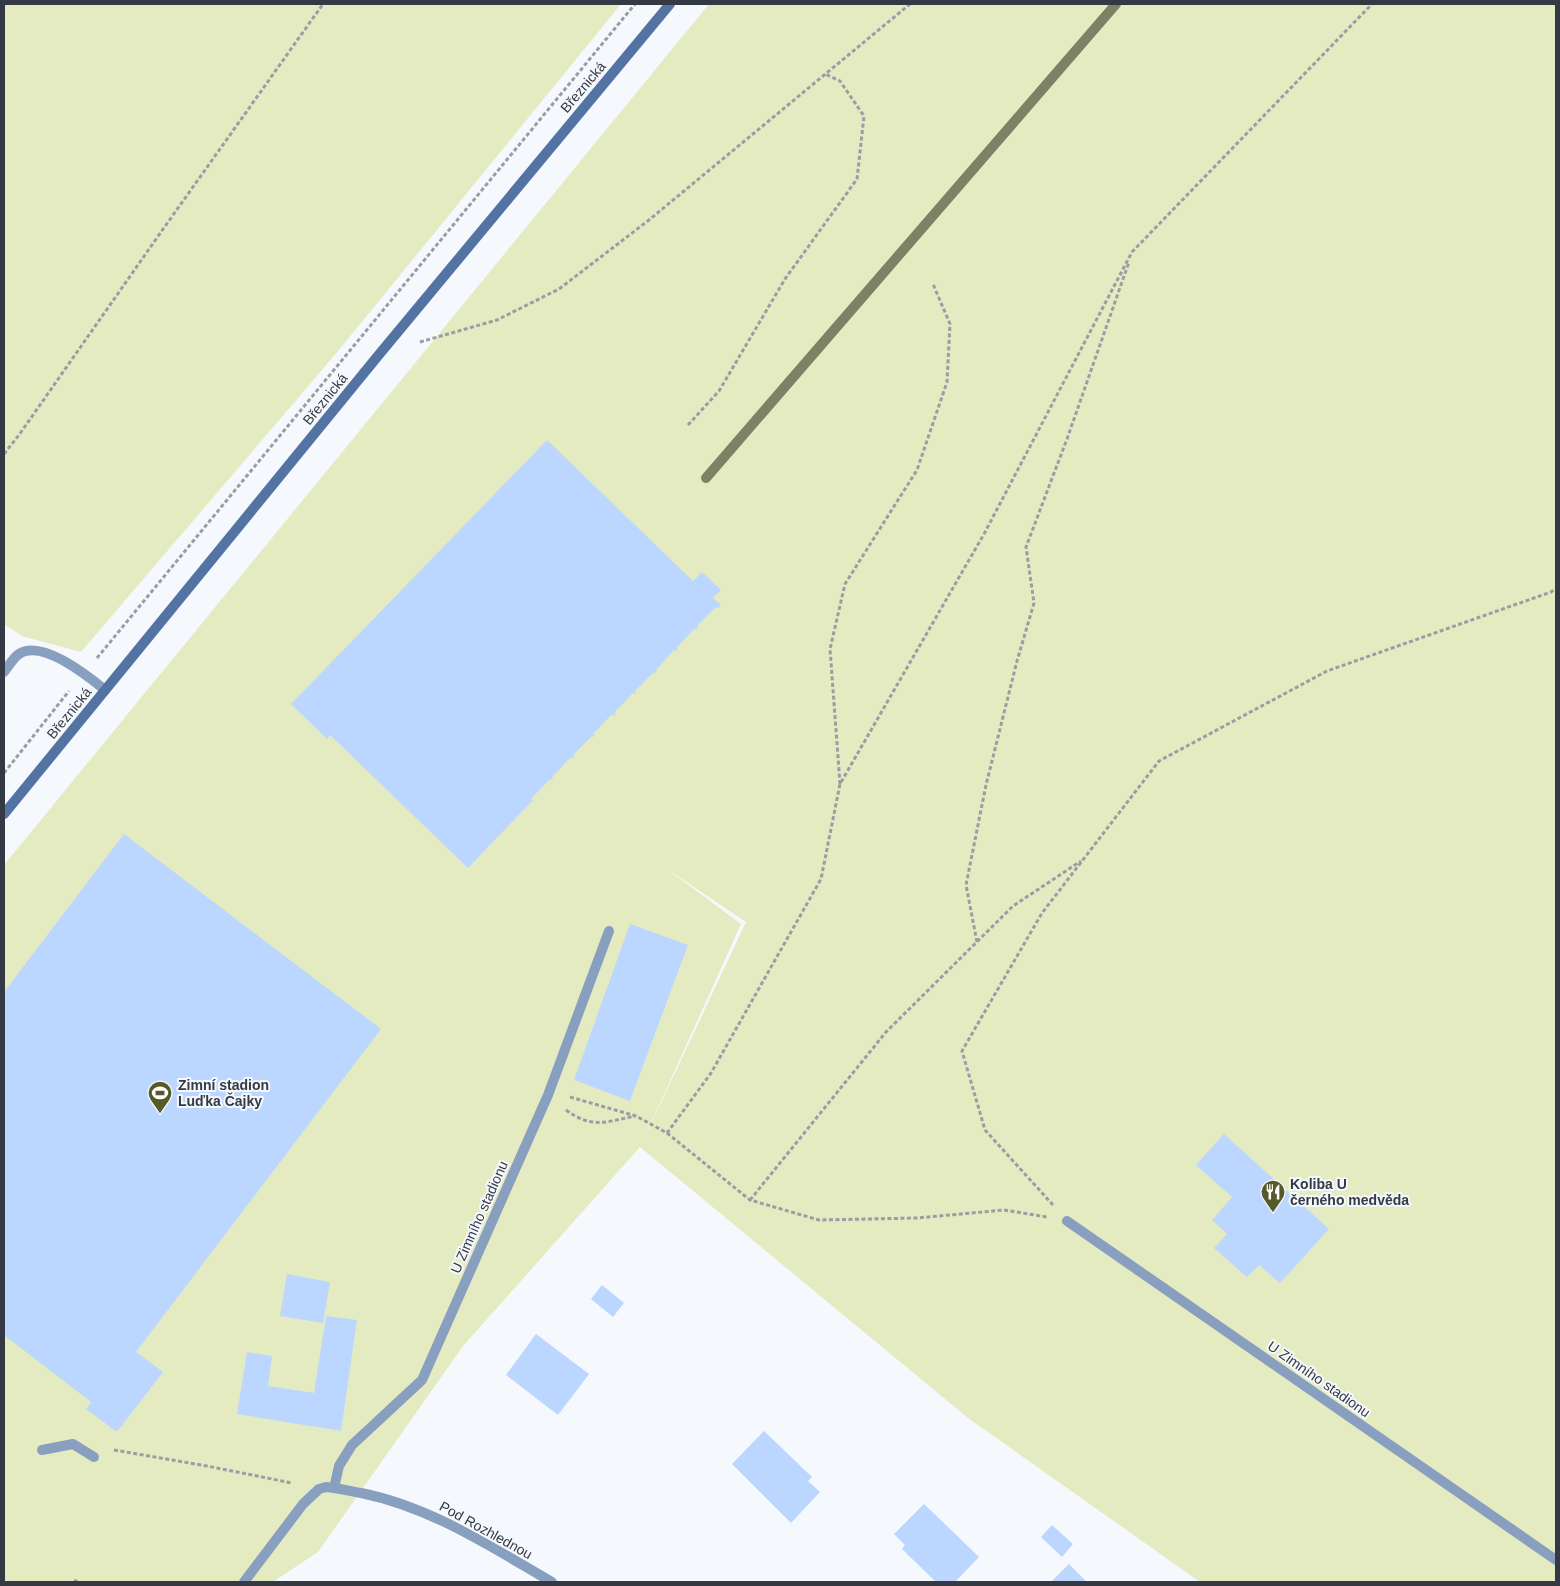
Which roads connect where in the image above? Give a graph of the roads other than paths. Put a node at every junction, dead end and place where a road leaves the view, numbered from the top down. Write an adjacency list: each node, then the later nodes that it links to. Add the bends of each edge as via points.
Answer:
1 (670, 4): 3 (main road, Březnická)
2 (4, 672): 3 (street, via 18,654 30,651 56,656)
3 (105, 690): 4 (main road, Březnická)
4 (4, 814)
5 (609, 931): 9 (street, U Zimního stadionu, via 548,1095 422,1380 352,1445 339,1466)
6 (1067, 1221): 10 (street, U Zimního stadionu)
7 (42, 1450): 8 (street, via 73,1444)
8 (94, 1458)
9 (334, 1488): 11 (street, Pod Rozhlednou, via 320,1489 303,1504); 12 (street, Pod Rozhlednou, via 377,1496 455,1526)
10 (1556, 1560)
11 (244, 1582)
12 (552, 1582)

